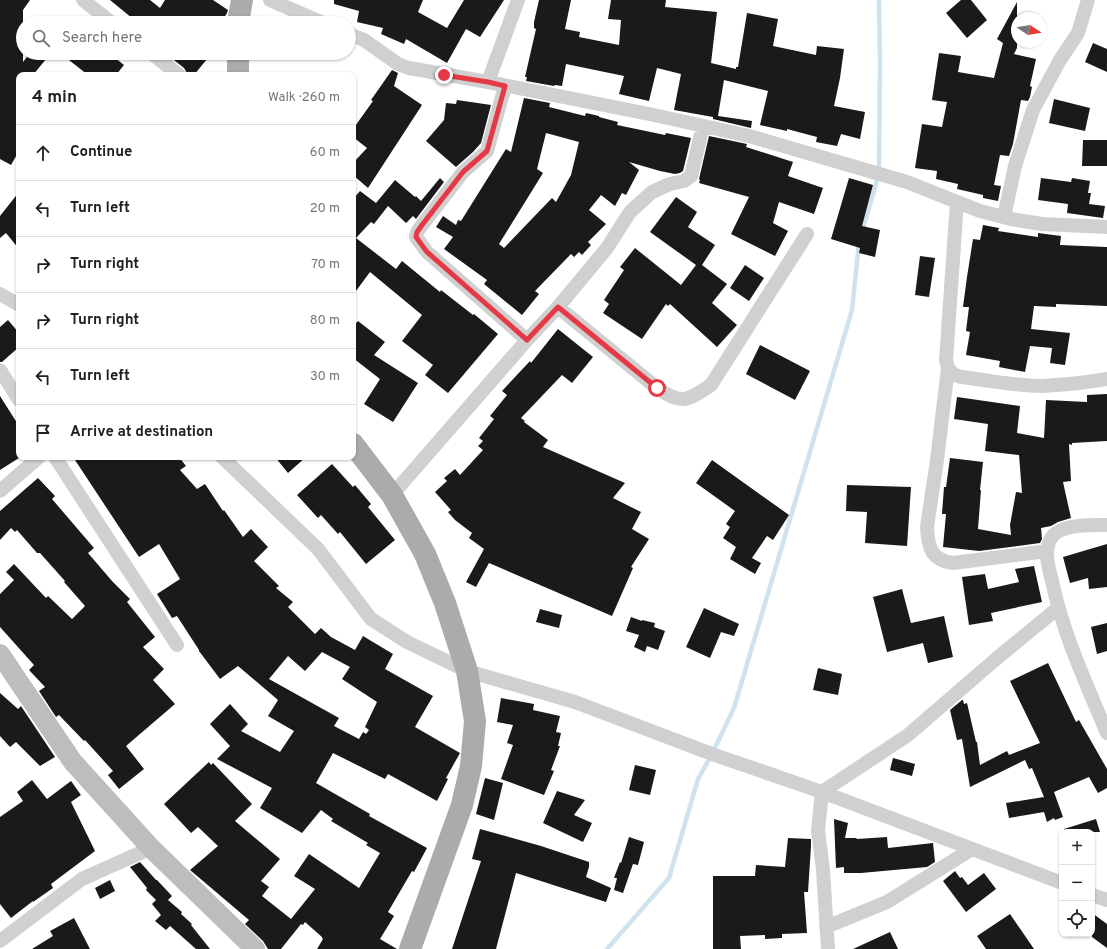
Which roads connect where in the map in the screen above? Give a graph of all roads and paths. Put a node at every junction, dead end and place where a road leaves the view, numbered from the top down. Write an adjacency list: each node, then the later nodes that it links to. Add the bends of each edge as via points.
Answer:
1 (83, 0): 6 (street)
2 (242, 0): 7 (main road)
3 (270, 0): 8 (street)
4 (518, 0): 14 (street)
5 (1088, 0): 18 (street, via 1078,33 1033,110 1015,166)
6 (103, 16)
7 (239, 16)
8 (307, 16)
9 (356, 37): 14 (street, via 398,64 409,68)
10 (160, 60): 12 (street)
11 (238, 60): 13 (main road)
12 (175, 72)
13 (238, 72)
14 (488, 82): 15 (street)
15 (505, 86): 16 (street); 24 (street, via 487,151 463,172 422,225 416,237 427,252)
16 (703, 126): 17 (street, via 749,136 907,182); 23 (street, via 691,176 652,192 630,212 607,248)
17 (957, 202): 18 (street); 25 (street, via 946,360)
18 (1004, 217): 19 (street, via 1042,224)
19 (1107, 227)
20 (807, 234): 23 (street, via 711,385 693,397 678,400 657,388)
21 (0, 294): 22 (street)
22 (16, 303)
23 (558, 307): 24 (street)
24 (527, 340): 34 (street)
25 (948, 368): 27 (street, via 953,374 961,377 1023,385 1042,386); 36 (street, via 927,527 930,548 943,562 953,563)
26 (0, 370): 28 (street)
27 (1107, 379)
28 (16, 395)
29 (356, 448): 34 (main road)
30 (36, 460): 33 (street)
31 (57, 460): 38 (street)
32 (225, 460): 40 (street, via 318,549 371,619 406,642)
33 (0, 491)
34 (392, 495): 40 (main road, via 425,554 445,603)
35 (1107, 524): 36 (street, via 1067,528 1056,533 1048,544)
36 (1047, 551): 37 (street)
37 (1058, 608): 41 (street); 42 (street, via 908,735)
38 (177, 645)
39 (0, 654): 43 (street, via 73,762)
40 (467, 671): 42 (street, via 575,702); 51 (main road, via 475,721 471,766 462,805)
41 (1107, 733)
42 (822, 792): 44 (street); 48 (street, via 818,830)
43 (151, 848): 49 (street, via 82,879); 50 (street)
44 (972, 849): 45 (street); 48 (street, via 887,902)
45 (1059, 882)
46 (1095, 896): 47 (street)
47 (1107, 900)
48 (826, 927): 52 (street)
49 (0, 941)
50 (255, 949)
51 (410, 949)
52 (828, 949)

